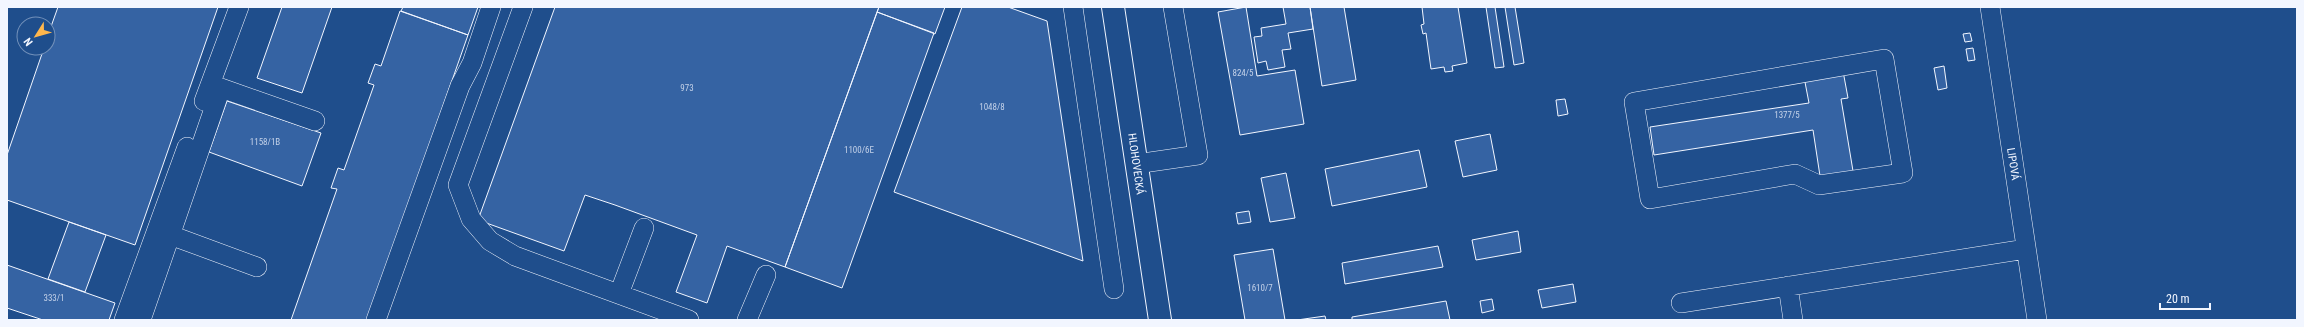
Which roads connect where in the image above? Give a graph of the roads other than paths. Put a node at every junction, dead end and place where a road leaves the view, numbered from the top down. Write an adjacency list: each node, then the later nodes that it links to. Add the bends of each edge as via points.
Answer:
1 (239, 7): 20 (street)
2 (491, 7): 22 (street)
3 (523, 7): 18 (street, via 458,185 471,219 490,241 515,256)
4 (1073, 7): 17 (street)
5 (1112, 7): 9 (main road, HLOHOVECKÁ)
6 (1173, 7): 9 (street, via 1198,155)
7 (1990, 7): 13 (street, LIPOVÁ)
8 (315, 120): 12 (street, via 221,88)
9 (1136, 164): 25 (main road, HLOHOVECKÁ)
10 (1795, 174): 10 (street, via 1819,185 1903,173 1884,59 1634,102 1650,199)
11 (644, 228): 18 (street)
12 (170, 235): 14 (street); 21 (street)
13 (2026, 249): 16 (street); 27 (street, LIPOVÁ)
14 (257, 267)
15 (766, 275): 24 (street)
16 (1788, 286): 19 (street); 26 (street)
17 (1114, 289)
18 (619, 294): 23 (street)
19 (1681, 303)
20 (124, 320)
21 (141, 320)
22 (376, 320)
23 (689, 320)
24 (748, 320)
25 (1160, 320)
26 (1793, 320)
27 (2037, 320)

